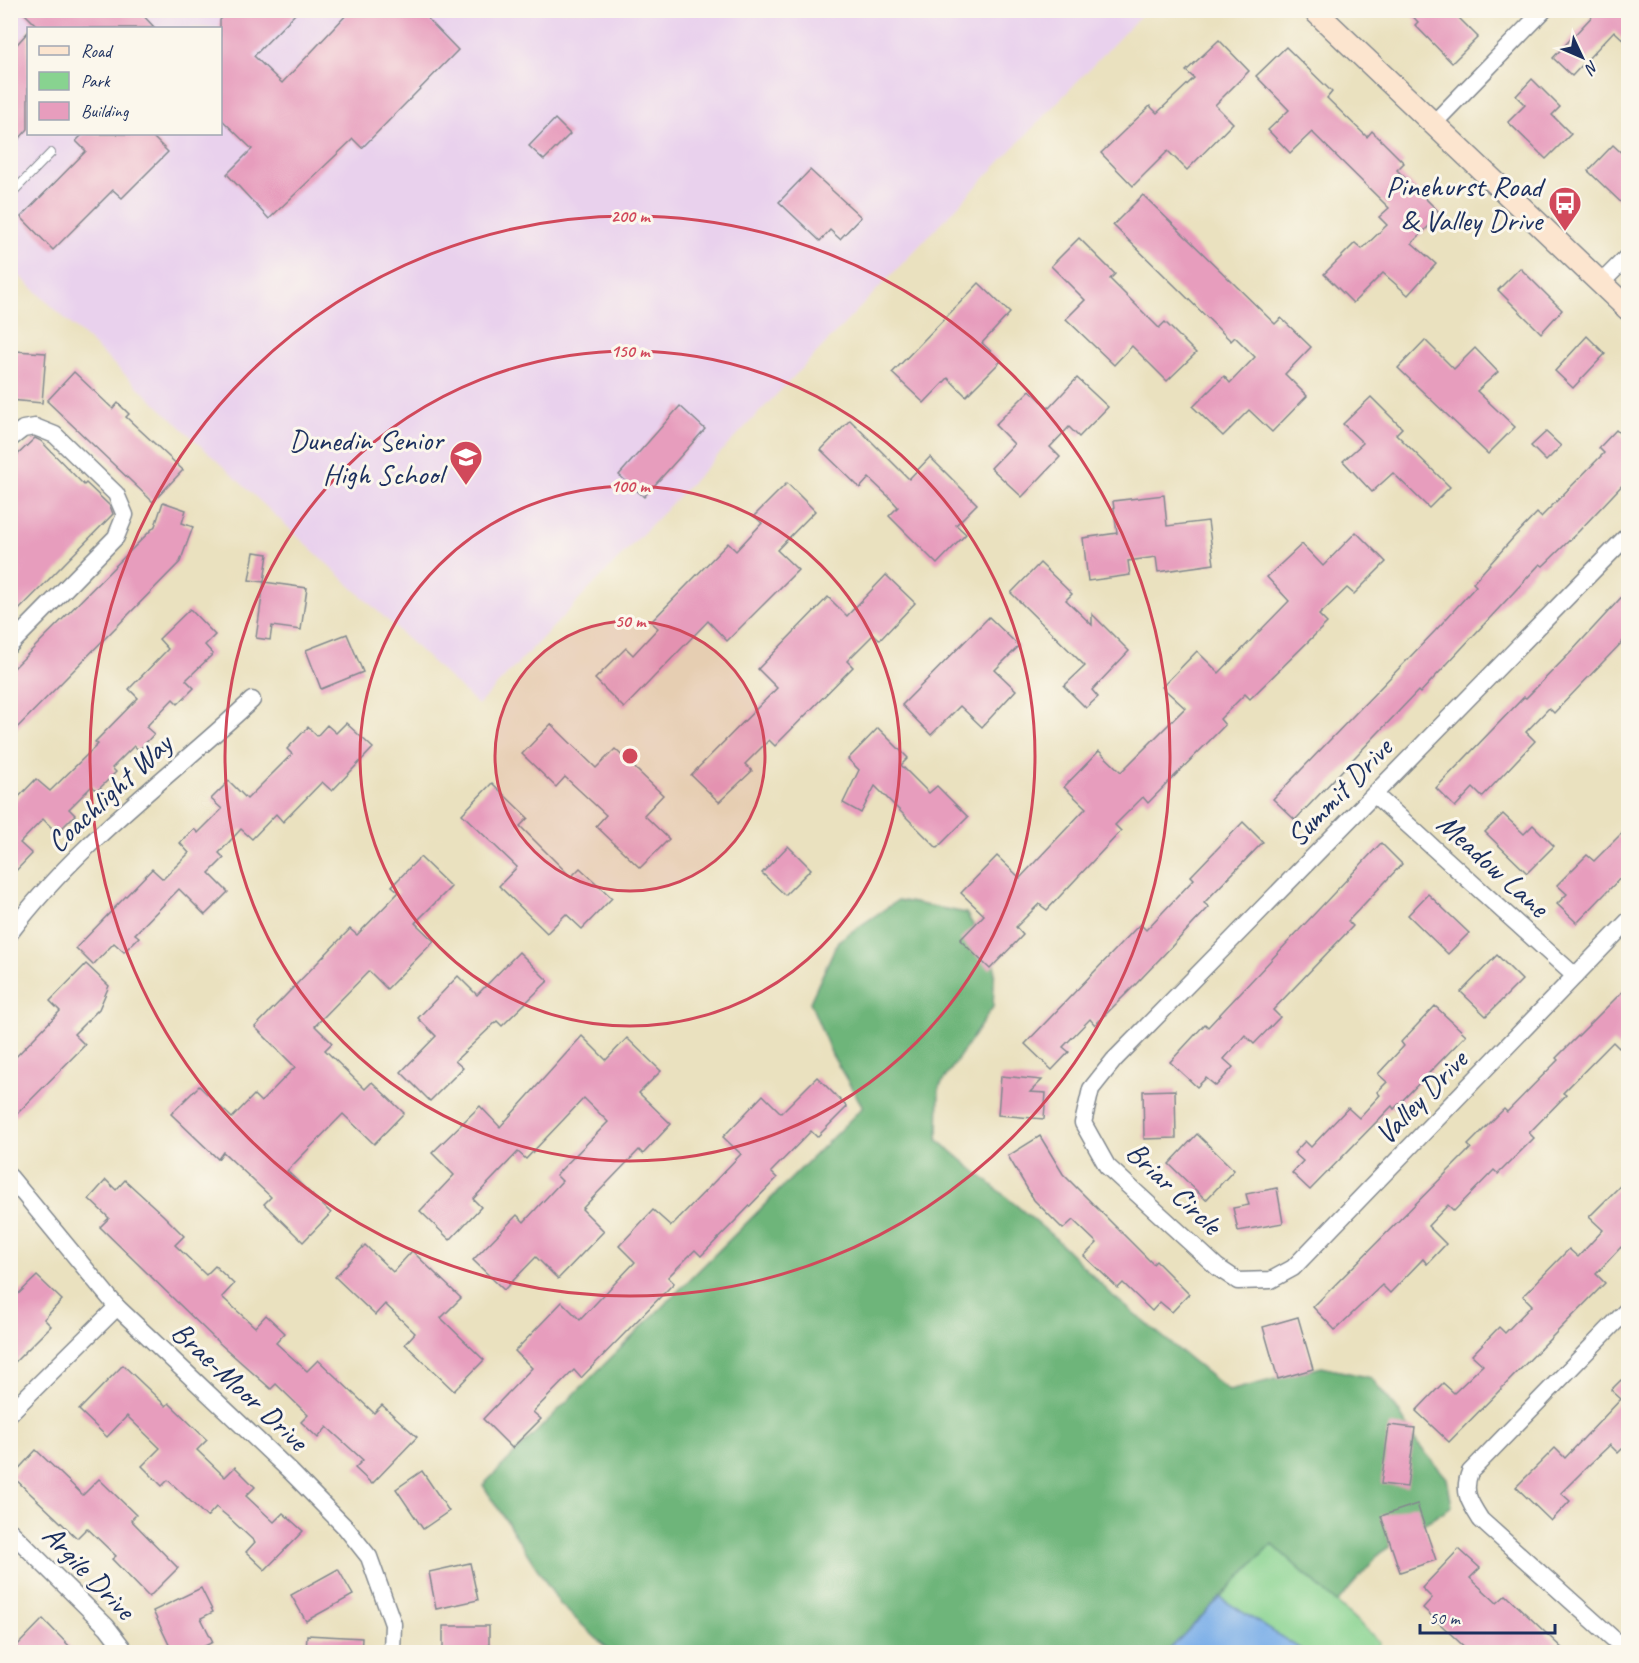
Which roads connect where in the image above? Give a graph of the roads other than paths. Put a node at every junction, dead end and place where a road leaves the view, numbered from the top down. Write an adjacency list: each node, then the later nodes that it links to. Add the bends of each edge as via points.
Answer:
1 (1314, 10): 3 (street)
2 (1544, 10): 3 (street)
3 (1433, 124): 7 (street)
4 (51, 153): 5 (lane)
5 (10, 195)
6 (1629, 255): 7 (street)
7 (1601, 283): 8 (street)
8 (1629, 309)
9 (10, 439): 11 (street, via 23,429 35,427 55,435 116,494 125,515 116,537)
10 (1629, 535): 13 (street, Summit Drive)
11 (10, 645)
12 (252, 700): 15 (street, Coachlight Way, via 120,814)
13 (1375, 795): 16 (street, Meadow Lane); 17 (street, Summit Drive, via 1114,1060)
14 (1629, 921): 16 (street, Valley Drive)
15 (10, 933)
16 (1575, 976): 19 (street, Valley Drive, via 1293,1268 1271,1280)
17 (1091, 1089): 19 (street, Briar Circle, via 1083,1123 1107,1166 1217,1267)
18 (10, 1178): 20 (street, Brae-Moor Drive)
19 (1238, 1281)
20 (117, 1307): 22 (street); 26 (street, Brae-Moor Drive, via 346,1528 369,1557 393,1624)
21 (1629, 1309): 24 (street, via 1470,1472 1466,1483 1467,1500 1481,1520)
22 (10, 1413)
23 (10, 1531): 25 (street, Argile Drive, via 107,1627)
24 (1629, 1652)
25 (126, 1653)
26 (392, 1653)

